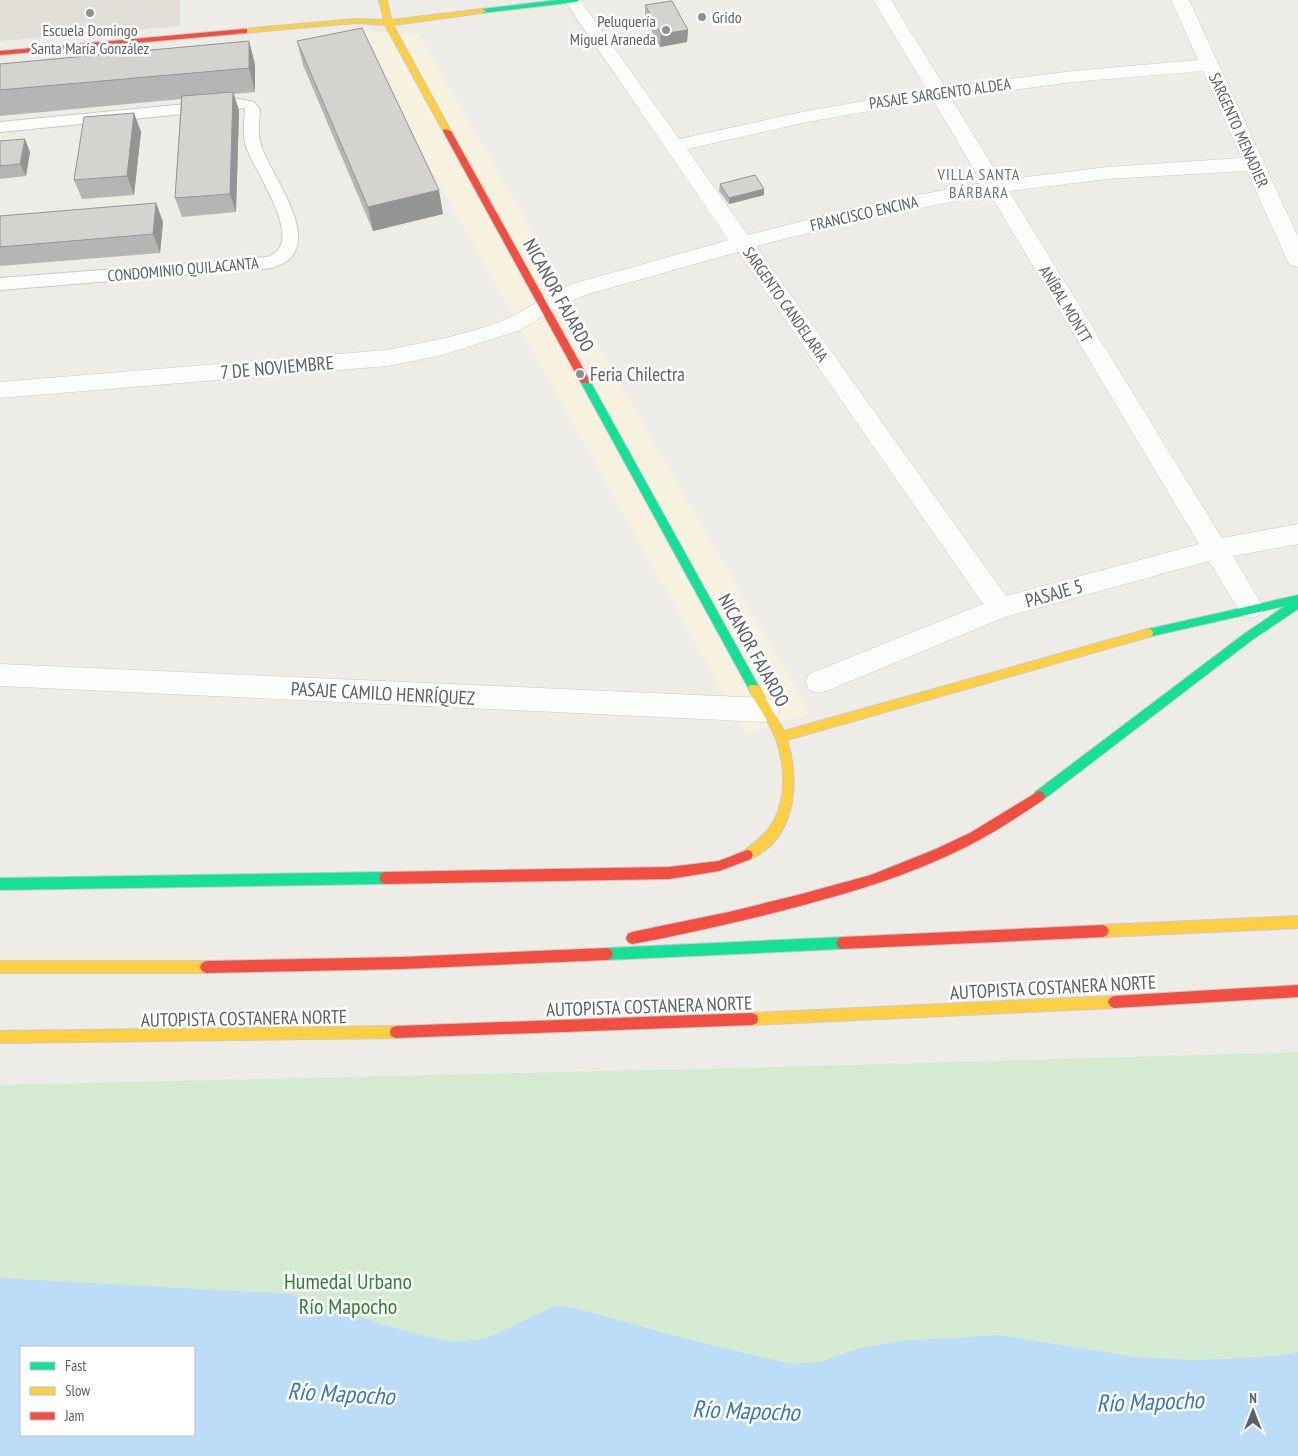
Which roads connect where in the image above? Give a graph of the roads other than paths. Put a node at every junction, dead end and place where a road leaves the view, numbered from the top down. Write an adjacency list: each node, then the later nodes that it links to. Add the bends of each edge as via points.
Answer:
1 (383, 0): 6 (main road, NICANOR FAJARDO)
2 (572, 0): 3 (main road); 6 (main road); 14 (street, SARGENTO CANDELARIA)
3 (576, 0)
4 (882, 0): 12 (street, ANÍBAL MONTT)
5 (1180, 0): 11 (street, SARGENTO MENADIER)
6 (388, 23): 7 (main road, via 356,21); 8 (main road); 20 (main road, NICANOR FAJARDO)
7 (261, 30): 9 (main road); 10 (main road)
8 (360, 34)
9 (261, 44)
10 (0, 53)
11 (1210, 66): 12 (street, PASAJE SARGENTO ALDEA, via 1076,76); 15 (street, SARGENTO MENADIER)
12 (938, 92): 14 (street, PASAJE SARGENTO ALDEA, via 802,116); 16 (street, ANÍBAL MONTT)
13 (0, 127): 19 (lane, CONDOMINIO QUILACANTA, via 240,103 249,105 254,150 288,216 290,234 286,252 272,262)
14 (674, 146): 17 (street, SARGENTO CANDELARIA)
15 (1254, 164): 16 (street, FRANCISCO ENCINA, via 1123,171); 18 (street, SARGENTO MENADIER)
16 (995, 187): 17 (street, FRANCISCO ENCINA, via 866,212); 23 (street, ANÍBAL MONTT)
17 (743, 243): 20 (street, FRANCISCO ENCINA, via 580,289); 25 (street, SARGENTO CANDELARIA)
18 (1298, 260)
19 (0, 284)
20 (545, 307): 21 (street, 7 DE NOVIEMBRE, via 503,328 443,347 403,355); 29 (main road, NICANOR FAJARDO)
21 (0, 390)
22 (1298, 534): 23 (street, PASAJE 5)
23 (1215, 549): 25 (street, PASAJE 5); 26 (street, ANÍBAL MONTT)
24 (1298, 601): 26 (main road); 33 (main road, via 1020,810 934,858 813,898 675,931)
25 (1000, 608): 28 (street, PASAJE 5)
26 (1251, 608): 30 (main road, via 1154,631)
27 (0, 675): 29 (street, PASAJE CAMILO HENRÍQUEZ)
28 (819, 682)
29 (766, 710): 30 (main road, NICANOR FAJARDO)
30 (781, 737): 31 (main road, NICANOR FAJARDO, via 790,779 788,805 781,824 769,840 751,854 714,867 567,875)
31 (0, 884)
32 (1298, 922): 33 (main road)
33 (511, 958): 34 (main road, via 242,967)
34 (0, 967)
35 (1298, 991): 36 (main road, AUTOPISTA COSTANERA NORTE)
36 (1219, 996): 37 (main road); 38 (main road, AUTOPISTA COSTANERA NORTE, via 483,1030)
37 (1298, 1001)
38 (0, 1037)

